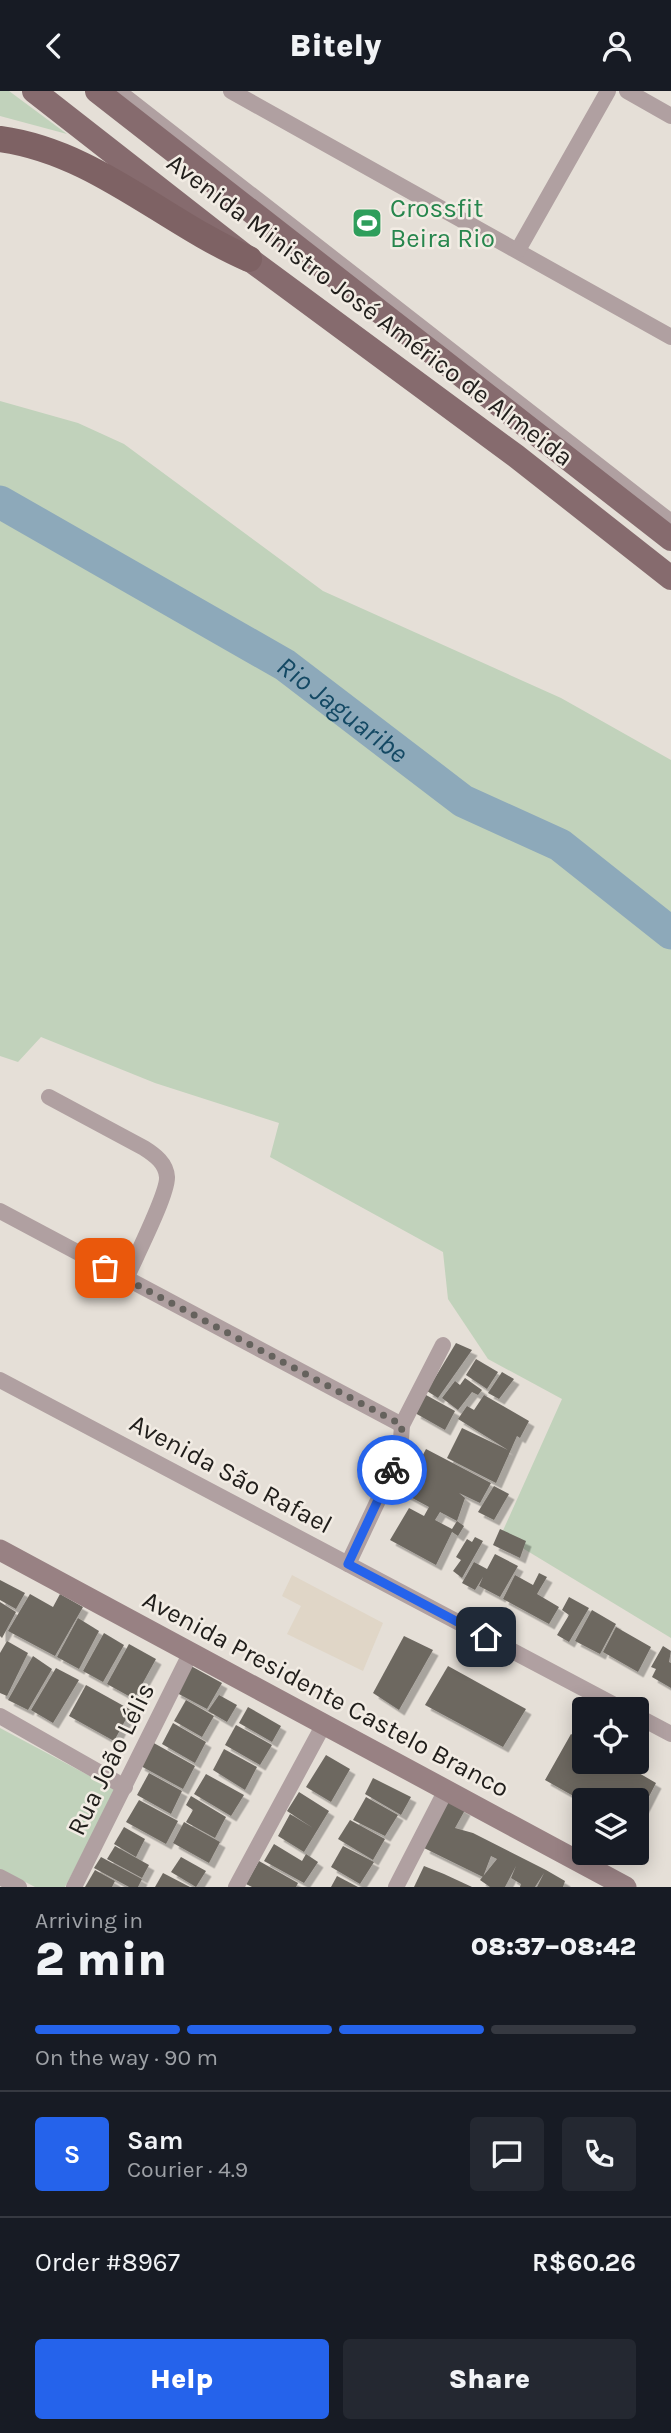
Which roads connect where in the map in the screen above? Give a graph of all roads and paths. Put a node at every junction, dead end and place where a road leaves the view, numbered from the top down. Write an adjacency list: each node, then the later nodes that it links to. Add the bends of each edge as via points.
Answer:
1 (34, 91): 10 (main road, Avenida Ministro José Américo de Almeida)
2 (97, 91): 12 (main road, Avenida Ministro José Américo de Almeida)
3 (118, 91): 14 (street)
4 (231, 91): 9 (street)
5 (608, 91): 9 (street)
6 (627, 91): 7 (street)
7 (671, 116)
8 (0, 139): 10 (highway, via 59,154)
9 (518, 250): 11 (street)
10 (249, 259): 13 (main road, Avenida Ministro José Américo de Almeida)
11 (671, 337)
12 (530, 428): 13 (main road); 15 (main road, Avenida Ministro José Américo de Almeida)
13 (510, 451): 16 (main road, Avenida Ministro José Américo de Almeida)
14 (671, 522)
15 (671, 539)
16 (671, 577)
17 (49, 1097): 19 (street, via 144,1148 164,1168 166,1188)
18 (0, 1211): 19 (street)
19 (126, 1279): 22 (street)
20 (443, 1345): 22 (street)
21 (0, 1380): 24 (street, Avenida São Rafael)
22 (402, 1425): 24 (street, via 400,1454)
23 (0, 1550): 25 (main road, Avenida Presidente Castelo Branco)
24 (348, 1564): 26 (street, Avenida São Rafael)
25 (191, 1652): 29 (main road, Avenida Presidente Castelo Branco); 31 (street, Rua João Lélis)
26 (599, 1697)
27 (0, 1716): 31 (street)
28 (649, 1722): 30 (street)
29 (324, 1724): 32 (main road, Avenida Presidente Castelo Branco); 36 (street)
30 (671, 1734)
31 (125, 1787): 35 (street, Rua João Lélis)
32 (446, 1790): 37 (street); 38 (main road, Avenida Presidente Castelo Branco)
33 (0, 1877): 34 (street)
34 (19, 1887)
35 (74, 1887)
36 (236, 1887)
37 (396, 1887)
38 (626, 1887)

